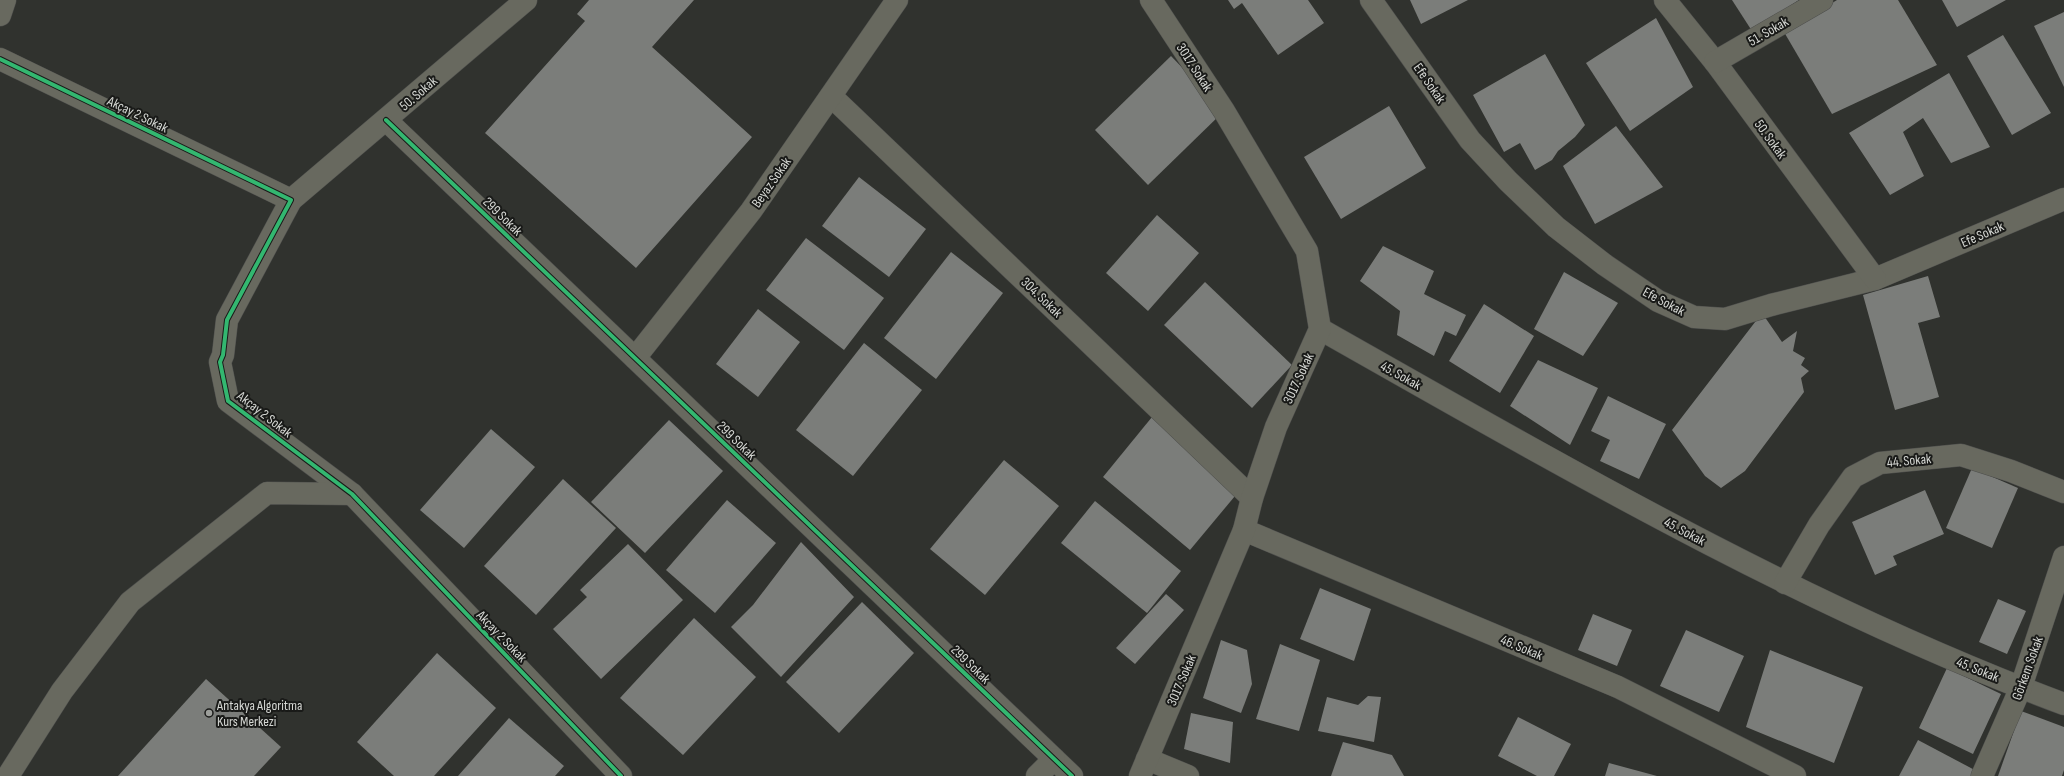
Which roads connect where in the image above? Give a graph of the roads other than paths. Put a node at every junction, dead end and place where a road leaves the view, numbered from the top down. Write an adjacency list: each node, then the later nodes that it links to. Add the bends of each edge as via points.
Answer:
1 (5, 0): 8 (street)
2 (526, 0): 12 (street, 50. Sokak)
3 (898, 0): 11 (street, Beyaz Sokak)
4 (1151, 0): 16 (street, 3017. Sokak, via 1224,110 1307,251)
5 (1371, 0): 15 (street, Efe Sokak, via 1470,140 1508,181 1556,227 1658,301 1694,317 1725,319)
6 (1665, 0): 10 (street, 50. Sokak)
7 (1822, 0): 10 (street, 51. Sokak)
8 (0, 15)
9 (0, 59): 14 (street, Akçay 2 Sokak)
10 (1715, 62): 15 (street, 50. Sokak)
11 (831, 96): 17 (street, Beyaz Sokak, via 751,211); 20 (street, 304. Sokak)
12 (386, 120): 14 (street, 50. Sokak); 17 (street, 299 Sokak)
13 (2064, 199): 15 (street, Efe Sokak)
14 (291, 200): 19 (street, Akçay 2 Sokak, via 227,320 220,362 228,401)
15 (1875, 279)
16 (1320, 329): 20 (street, 3017. Sokak, via 1276,427); 23 (street, 45. Sokak, via 1509,436)
17 (635, 358): 26 (street, 299 Sokak)
18 (2064, 492): 23 (street, 44. Sokak, via 2012,471 1961,455 1880,463 1853,477 1819,525)
19 (352, 494): 28 (street, via 267,493 130,602 62,691); 29 (street, Akçay 2 Sokak)
20 (1252, 498): 21 (street, 3017. Sokak)
21 (1244, 530): 27 (street, 3017. Sokak); 33 (street, 46. Sokak, via 1618,687)
22 (2064, 557): 24 (street, Görkem Sokak)
23 (1785, 583): 24 (street, 45. Sokak, via 1932,650)
24 (2021, 687): 25 (street, 45. Sokak); 34 (street, Görkem Sokak)
25 (2064, 704)
26 (1054, 759): 30 (street); 31 (street, 299 Sokak)
27 (1143, 768): 32 (street)
28 (8, 776)
29 (621, 776)
30 (1037, 776)
31 (1072, 776)
32 (1188, 776)
33 (1795, 776)
34 (1982, 776)

